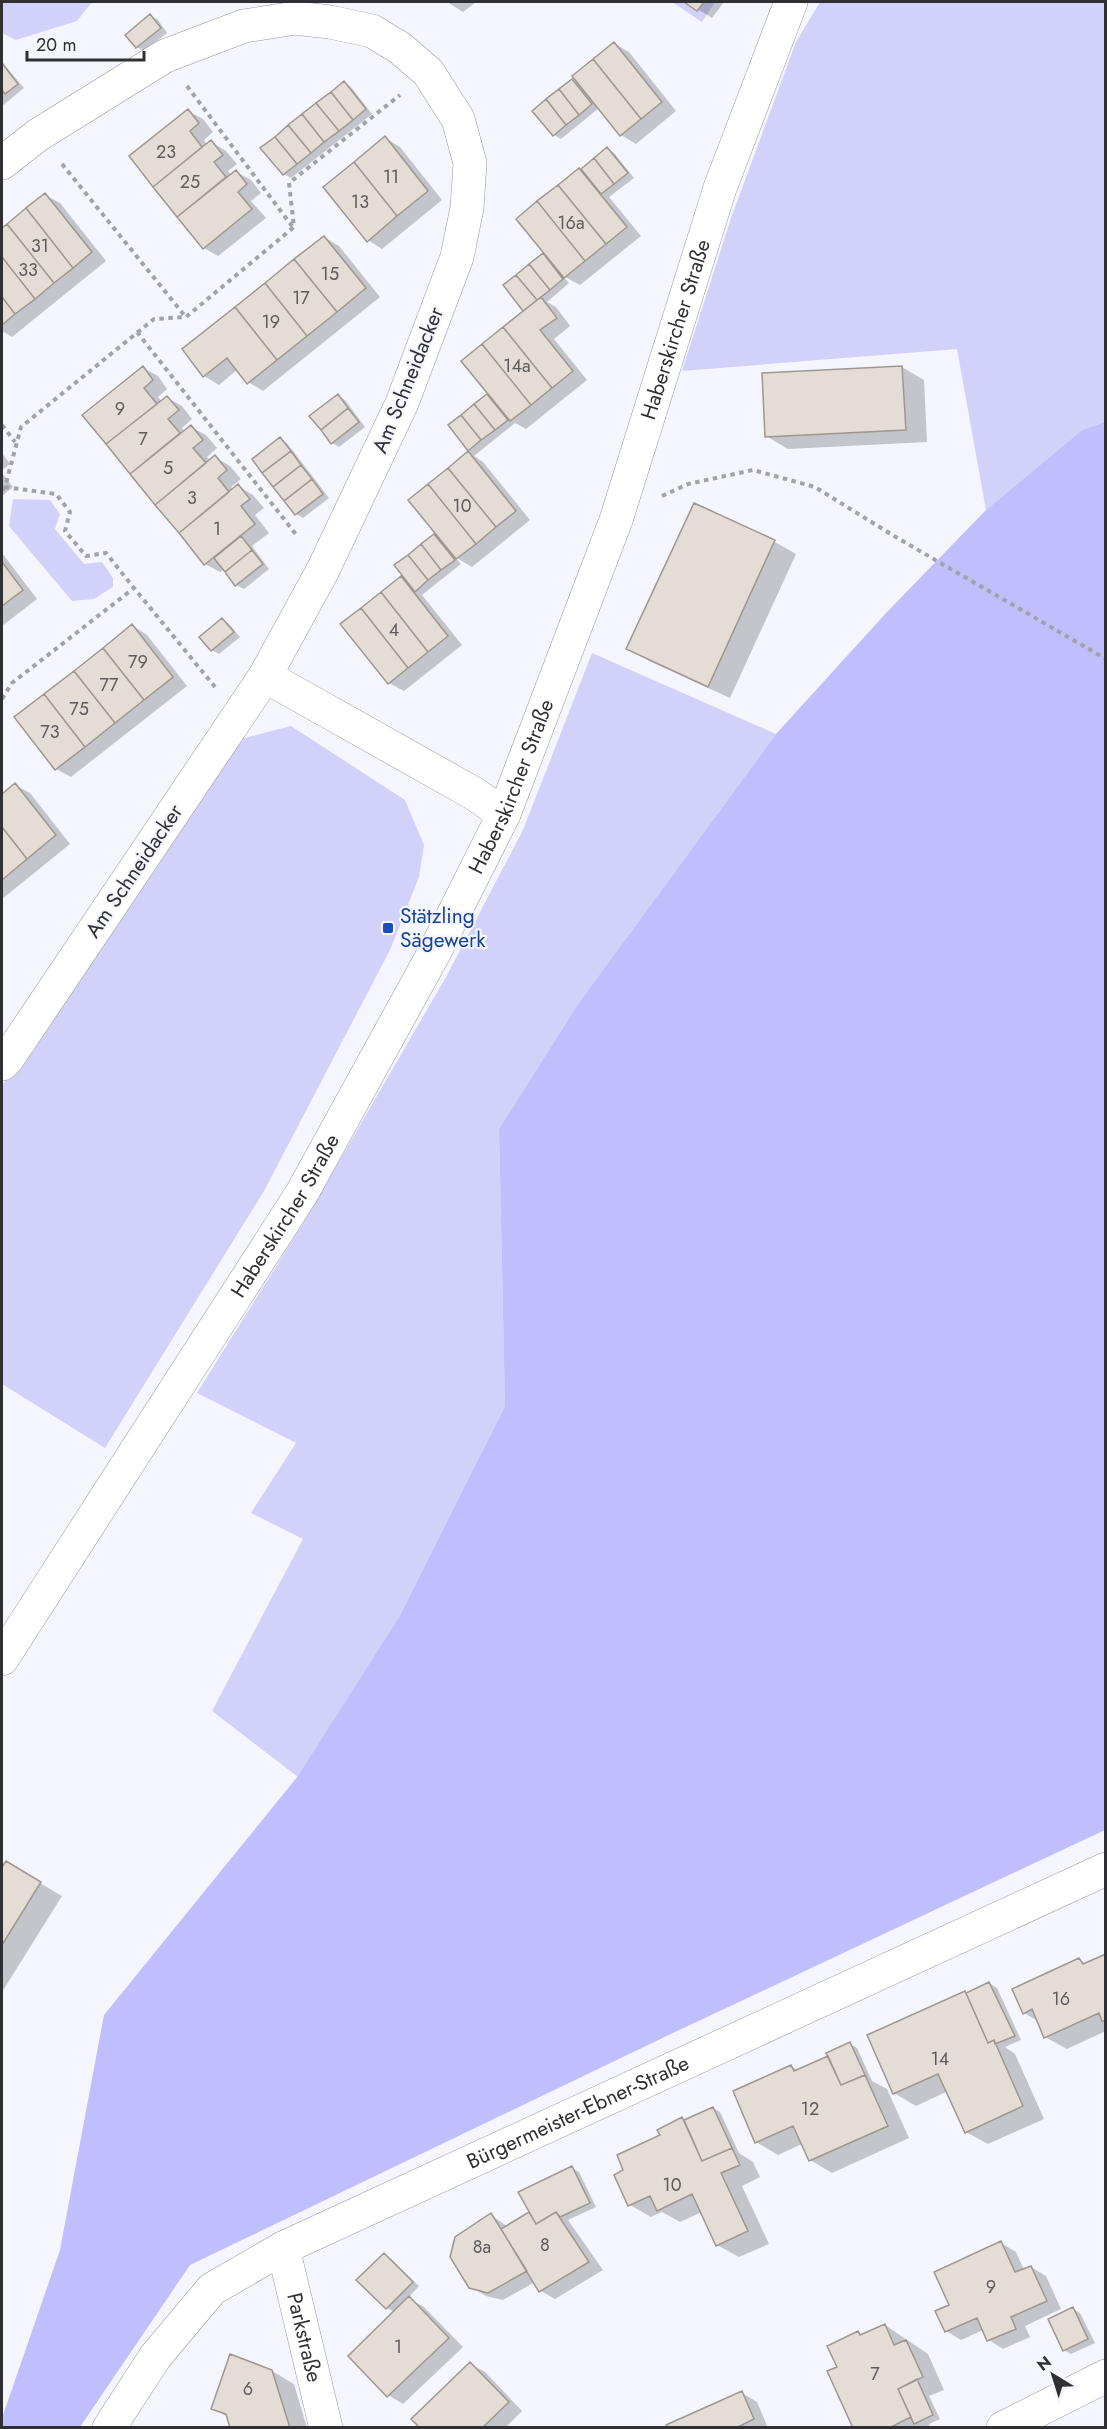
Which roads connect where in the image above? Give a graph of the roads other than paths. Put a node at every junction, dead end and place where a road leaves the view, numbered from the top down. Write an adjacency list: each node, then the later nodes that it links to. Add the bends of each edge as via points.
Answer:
1 (791, 2): 4 (street, Haberskircher Straße, via 720,188 616,520)
2 (2, 163): 3 (street, Am Schneidacker, via 38,135 165,56 244,26 295,18 372,31 400,48 428,72 459,119 471,163 457,257 402,403 323,570)
3 (265, 676): 4 (street); 5 (street, Am Schneidacker)
4 (504, 814): 6 (street, Haberskircher Straße, via 434,953 302,1193)
5 (2, 1064)
6 (2, 1659)
7 (1106, 1869): 8 (street, Bürgermeister-Ebner-Straße)
8 (284, 2247): 10 (street, Bürgermeister-Ebner-Straße, via 212,2289 155,2357); 11 (street, Parkstraße)
9 (1106, 2376): 12 (street)
10 (109, 2427)
11 (326, 2427)
12 (1003, 2427)

